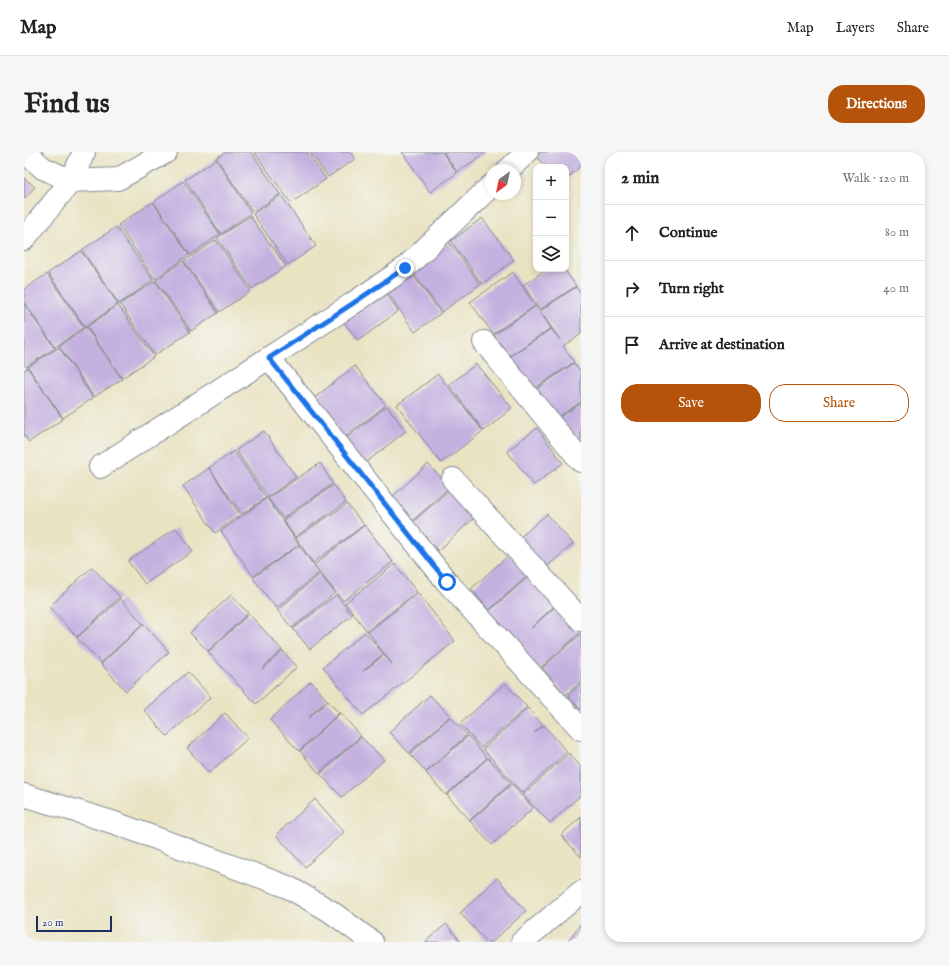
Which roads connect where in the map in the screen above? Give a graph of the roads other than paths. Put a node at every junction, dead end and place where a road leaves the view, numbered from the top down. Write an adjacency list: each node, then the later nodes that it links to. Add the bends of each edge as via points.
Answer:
1 (25, 152): 6 (street, via 43,168)
2 (84, 152): 6 (street)
3 (166, 152): 6 (street, via 118,179)
4 (526, 152): 5 (street)
5 (514, 164)
6 (71, 181): 8 (street)
7 (485, 192): 10 (street, via 405,268)
8 (24, 239)
9 (484, 342): 11 (street)
10 (269, 358): 12 (street); 15 (street, via 447,582)
11 (581, 461)
12 (100, 468)
13 (453, 480): 14 (street)
14 (581, 620)
15 (581, 729)
16 (24, 795): 18 (street, via 115,823 288,887 330,911)
17 (581, 892): 19 (street)
18 (372, 942)
19 (522, 942)

